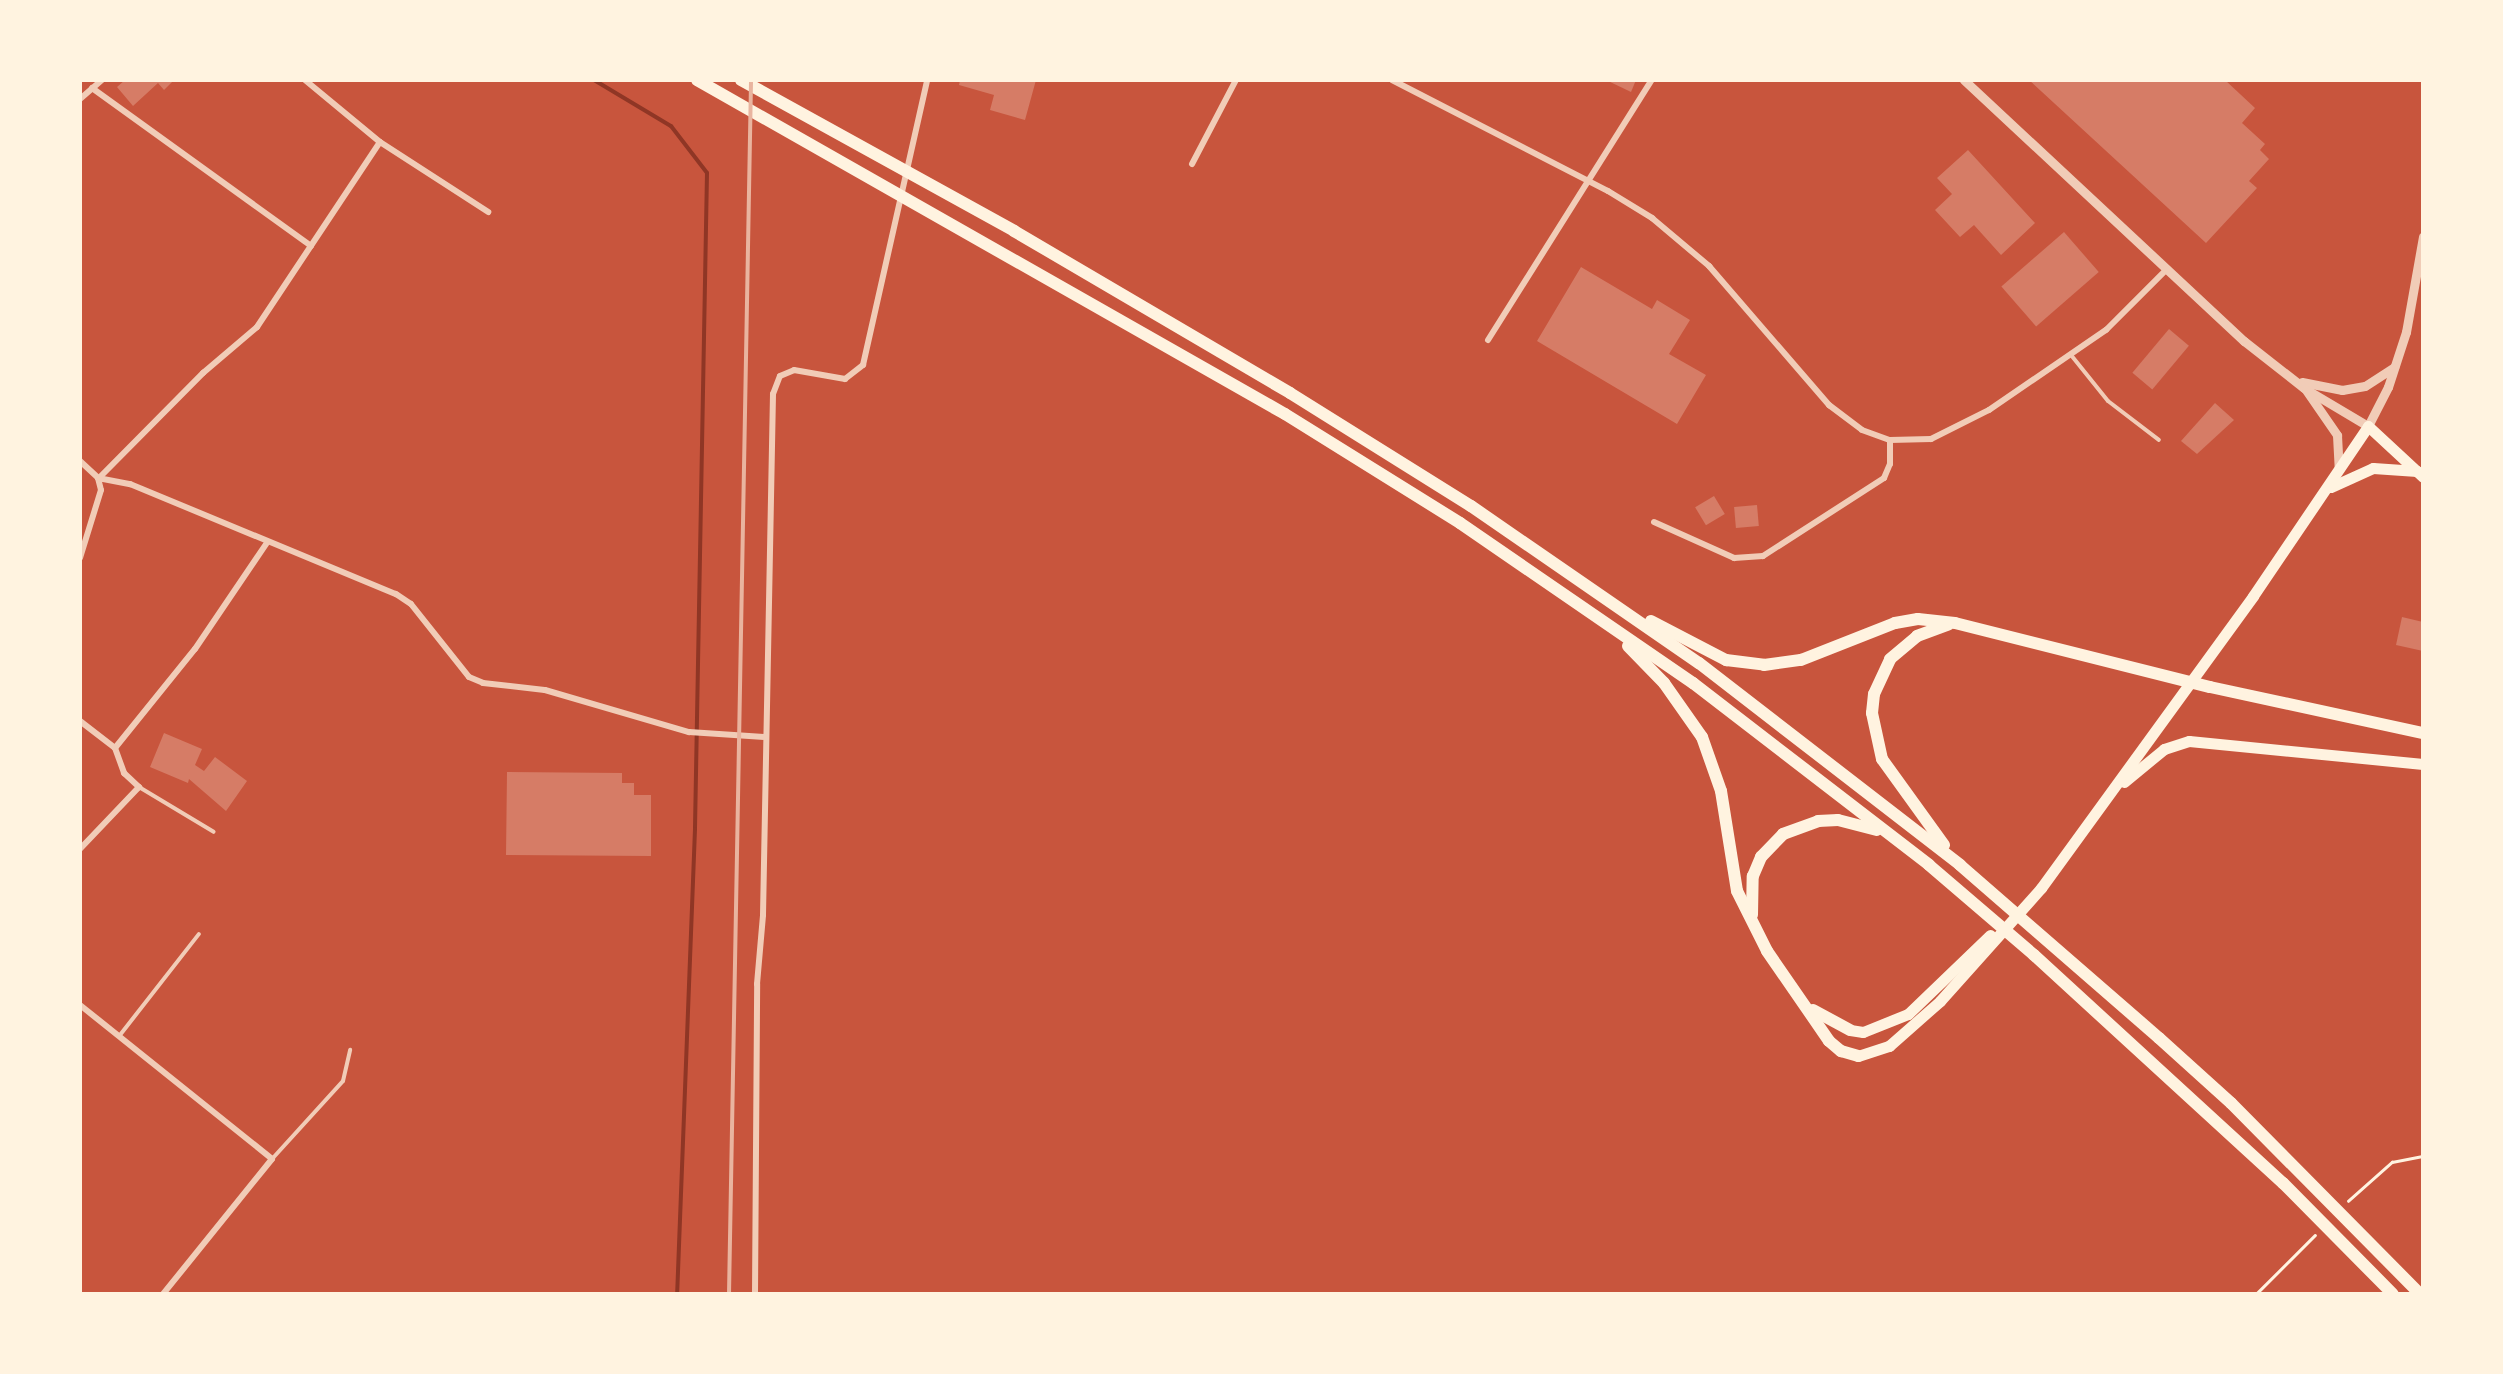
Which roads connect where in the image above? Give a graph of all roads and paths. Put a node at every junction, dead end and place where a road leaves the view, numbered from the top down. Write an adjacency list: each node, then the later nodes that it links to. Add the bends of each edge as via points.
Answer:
1 (102, 80): 10 (street)
2 (305, 80): 12 (street)
3 (697, 80): 36 (highway, via 1285,414)
4 (741, 80): 35 (highway, via 1290,393)
5 (927, 80): 40 (street, via 868,354 859,372 845,380 800,370 780,376 772,406)
6 (1236, 80): 13 (street)
7 (1392, 80): 14 (street)
8 (1652, 80): 14 (street)
9 (1964, 80): 18 (street)
10 (92, 88): 11 (street); 17 (street)
11 (80, 99)
12 (380, 142): 15 (street); 17 (street)
13 (1192, 164)
14 (1587, 180): 19 (street); 25 (street, via 1680,240 1829,404 1862,430)
15 (488, 212)
16 (2423, 237): 21 (street)
17 (311, 246): 30 (street, via 250,335)
18 (2166, 270): 20 (street, via 2106,330); 22 (street)
19 (1488, 340)
20 (2071, 354): 25 (street, via 1952,431 1916,442); 26 (lane, via 2108,401)
21 (2396, 366): 22 (street, via 2365,386 2342,390); 24 (street)
22 (2292, 379): 23 (street)
23 (2304, 388): 24 (street); 28 (street, via 2336,436)
24 (2368, 426): 28 (main road); 29 (main road)
25 (1890, 440): 32 (street, via 1884,478 1763,556 1734,558)
26 (2160, 440)
27 (80, 461): 30 (street)
28 (2339, 470): 31 (main road)
29 (2420, 474): 31 (main road, via 2373,468)
30 (98, 478): 33 (street, via 130,484); 34 (street, via 99,505)
31 (2324, 492): 44 (main road)
32 (1654, 522)
33 (266, 544): 40 (street, via 411,604 469,677 546,690 689,732); 41 (street, via 196,649)
34 (80, 558)
35 (1613, 602): 37 (highway, via 1696,647 1749,665 1801,660 1895,623); 48 (highway, via 1790,730)
36 (1606, 622): 46 (highway); 49 (highway, via 1664,682 1702,737 1721,791 1737,891)
37 (1955, 623): 39 (highway); 48 (highway, via 1917,636 1890,658 1872,713 1894,781)
38 (80, 720): 41 (street)
39 (2423, 733)
40 (765, 737): 63 (street)
41 (115, 748): 43 (street, via 124,773)
42 (2423, 764): 44 (main road, via 2189,741 2164,748)
43 (139, 788): 45 (lane); 47 (street)
44 (2098, 808): 51 (main road)
45 (214, 832)
46 (1892, 836): 49 (highway, via 1838,820 1791,829 1756,867); 65 (highway, via 2146,1054)
47 (80, 848)
48 (1960, 866): 66 (highway, via 2231,1103)
49 (1752, 922): 52 (highway)
50 (199, 934): 55 (lane)
51 (1976, 958): 54 (main road, via 1908,1014 1863,1032); 57 (main road, via 1889,1046)
52 (1806, 1004): 54 (highway); 57 (highway, via 1829,1041)
53 (80, 1005): 55 (street)
54 (1850, 1030)
55 (120, 1035): 59 (street)
56 (350, 1050): 59 (lane, via 342,1081)
57 (1858, 1056)
58 (2423, 1156): 60 (path, via 2392,1162)
59 (272, 1159): 62 (street)
60 (2363, 1186)
61 (2300, 1250): 64 (path)
62 (163, 1294)
63 (754, 1294)
64 (2256, 1294)
65 (2393, 1294)
66 (2420, 1294)

